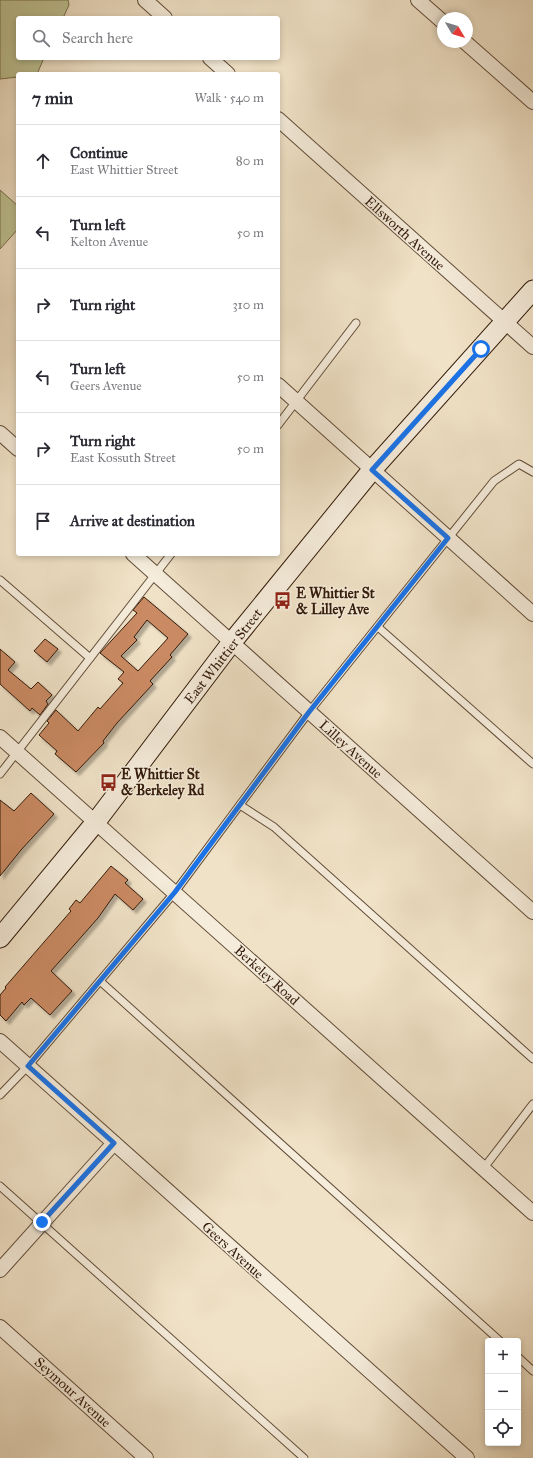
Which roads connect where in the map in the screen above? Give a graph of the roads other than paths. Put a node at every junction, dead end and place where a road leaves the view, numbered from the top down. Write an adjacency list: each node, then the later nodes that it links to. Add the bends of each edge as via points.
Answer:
1 (145, 0): 3 (street)
2 (418, 0): 4 (street)
3 (163, 16)
4 (437, 17)
5 (472, 48): 8 (street)
6 (212, 60): 7 (street)
7 (226, 72)
8 (533, 102)
9 (280, 121): 11 (street, Ellsworth Avenue)
10 (533, 290): 11 (street, East Whittier Street)
11 (505, 322): 13 (street, Ellsworth Avenue); 19 (street, East Whittier Street)
12 (356, 323): 15 (lane)
13 (533, 347)
14 (280, 387): 15 (street)
15 (297, 402): 16 (lane); 19 (street)
16 (280, 423)
17 (0, 433): 18 (street)
18 (16, 448)
19 (372, 470): 21 (street); 28 (street, East Whittier Street)
20 (533, 472): 21 (lane, via 519,464 494,481)
21 (448, 538): 26 (street); 27 (lane)
22 (135, 556): 24 (street, Lilley Avenue)
23 (169, 556): 24 (lane)
24 (155, 573): 28 (street, Lilley Avenue); 29 (lane)
25 (0, 580): 29 (lane)
26 (533, 614)
27 (378, 627): 30 (lane); 33 (lane)
28 (232, 642): 30 (street, Lilley Avenue); 36 (street, East Whittier Street)
29 (90, 658): 32 (lane)
30 (309, 712): 35 (lane); 38 (street, Lilley Avenue)
31 (0, 737): 32 (street, Berkeley Road)
32 (18, 753): 34 (lane); 36 (street, Berkeley Road)
33 (533, 764)
34 (0, 774)
35 (240, 805): 37 (lane); 42 (lane, via 274,827)
36 (95, 823): 37 (street, Berkeley Road); 39 (street, East Whittier Street)
37 (175, 892): 40 (lane); 47 (street, Berkeley Road)
38 (533, 912)
39 (0, 938)
40 (100, 981): 43 (lane); 53 (lane)
41 (0, 1041): 43 (street, Geers Avenue)
42 (533, 1059)
43 (28, 1066): 44 (lane); 46 (street, Geers Avenue)
44 (0, 1095)
45 (533, 1104): 47 (lane)
46 (114, 1143): 50 (street); 58 (street, Geers Avenue)
47 (483, 1169): 49 (street, Berkeley Road)
48 (0, 1186): 50 (lane)
49 (533, 1213)
50 (42, 1222): 51 (street); 57 (lane)
51 (0, 1270)
52 (0, 1327): 56 (street, Seymour Avenue)
53 (497, 1338)
54 (521, 1360): 55 (lane)
55 (533, 1371)
56 (146, 1458)
57 (304, 1458)
58 (467, 1458)

